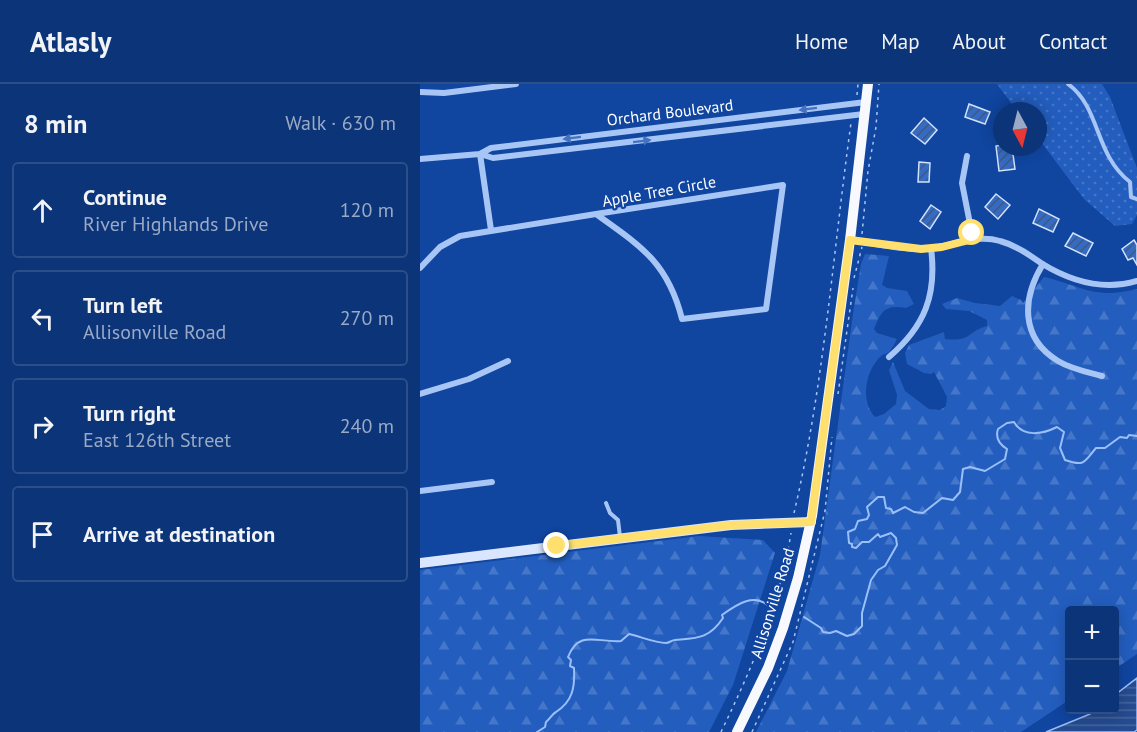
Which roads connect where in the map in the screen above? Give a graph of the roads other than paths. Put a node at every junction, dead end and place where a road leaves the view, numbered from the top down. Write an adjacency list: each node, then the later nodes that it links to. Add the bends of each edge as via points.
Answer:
1 (514, 84): 4 (street, via 444,93)
2 (868, 84): 5 (main road, Allisonville Road)
3 (1068, 84): 10 (lane, via 1084,100 1108,159 1130,182 1131,197)
4 (420, 92)
5 (861, 102): 6 (main road, Allisonville Road); 7 (street, Orchard Boulevard, one-way to 7, via 491,148)
6 (859, 114): 7 (street, Orchard Boulevard, one-way to 6, via 493,158); 14 (main road, Allisonville Road)
7 (480, 154): 9 (street, Orchard Boulevard); 12 (street)
8 (967, 156): 13 (street, via 962,183)
9 (420, 159)
10 (1137, 199)
11 (596, 214): 11 (street, Apple Tree Circle, via 655,261 674,292 682,319 766,309 783,185); 12 (street)
12 (491, 230): 17 (street, via 450,241)
13 (973, 239): 15 (street); 16 (street, via 999,240)
14 (850, 240): 15 (street); 26 (main road, Allisonville Road)
15 (931, 248): 19 (street, via 933,274 926,308 914,332)
16 (1043, 264): 18 (street, via 1086,283 1105,286); 21 (street, via 1028,298 1034,335 1059,362)
17 (420, 268)
18 (1137, 281)
19 (889, 357)
20 (508, 361): 22 (street, via 469,379)
21 (1102, 376)
22 (420, 394)
23 (492, 482): 24 (street)
24 (420, 491)
25 (606, 503): 27 (lane, via 618,520)
26 (811, 522): 27 (main road, via 731,525); 29 (main road, Allisonville Road, via 783,628)
27 (620, 538): 28 (main road)
28 (420, 562)
29 (737, 732)

